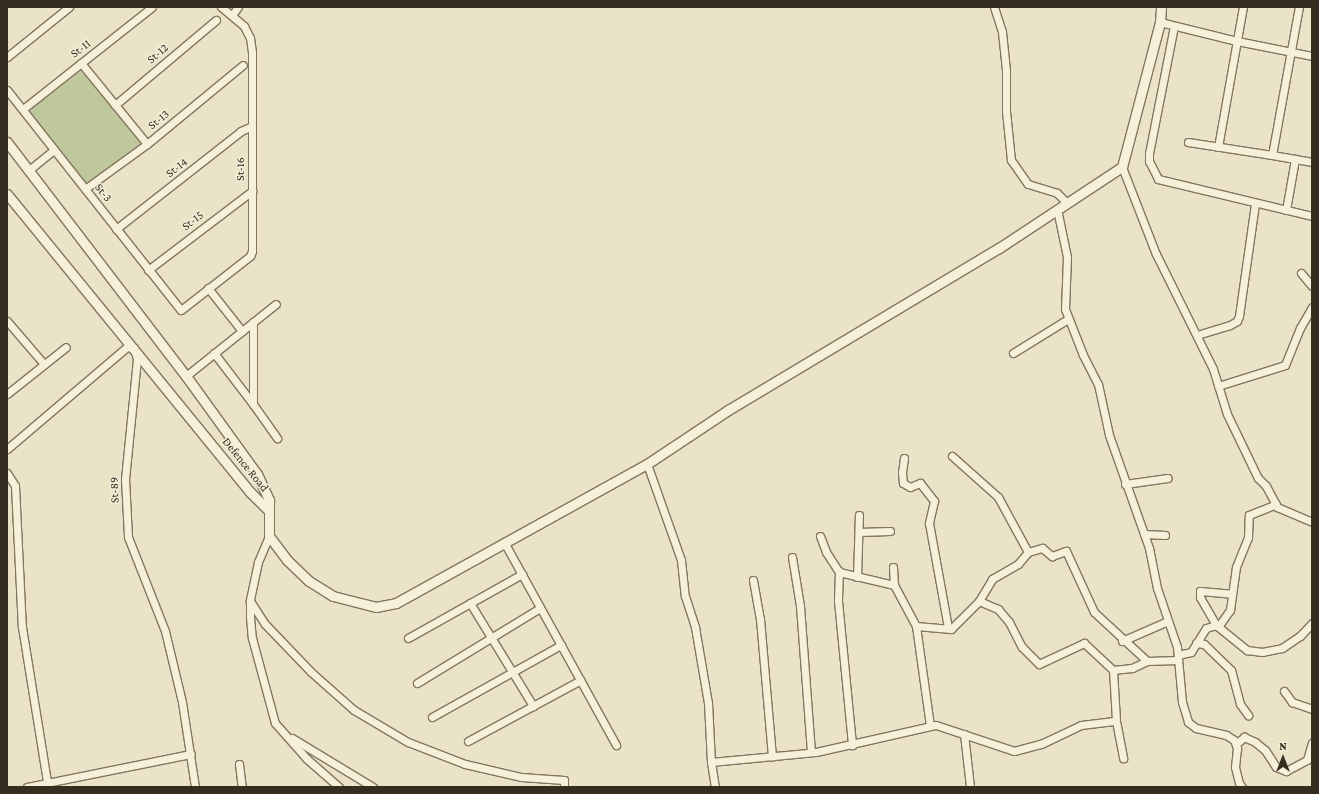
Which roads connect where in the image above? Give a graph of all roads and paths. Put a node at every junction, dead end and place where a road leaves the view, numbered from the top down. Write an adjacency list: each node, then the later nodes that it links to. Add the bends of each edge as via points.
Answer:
1 (70, 7): 16 (street)
2 (152, 7): 17 (street, St-11)
3 (221, 7): 9 (street, St-16)
4 (238, 7): 9 (street)
5 (994, 7): 36 (street, via 1002,32 1011,160 1028,184 1057,193)
6 (1160, 7): 11 (street)
7 (1243, 7): 13 (street)
8 (1299, 7): 14 (street)
9 (232, 15): 22 (street, St-16, via 244,26 250,38)
10 (216, 20): 20 (street, St-12)
11 (1160, 22): 12 (street); 31 (street)
12 (1174, 26): 13 (street); 37 (street, via 1149,153 1152,168 1158,179 1164,182)
13 (1237, 41): 14 (street); 26 (street)
14 (1291, 52): 15 (street); 28 (street)
15 (1312, 56)
16 (7, 57)
17 (81, 63): 20 (street); 21 (street, St-11)
18 (243, 65): 25 (street, St-13)
19 (7, 90): 21 (street, St-3)
20 (115, 105): 25 (street)
21 (23, 109): 27 (street, St-3)
22 (252, 126): 34 (street, St-16); 41 (street, St-14, via 241,131)
23 (7, 142): 32 (street)
24 (1188, 142): 26 (street)
25 (147, 144): 33 (street, St-13)
26 (1218, 147): 28 (street)
27 (54, 150): 32 (street); 33 (street, St-3)
28 (1272, 155): 29 (street)
29 (1295, 159): 30 (street); 39 (street)
30 (1312, 162)
31 (1122, 167): 36 (street); 53 (street, via 1156,254)
32 (29, 170): 59 (street)
33 (85, 189): 41 (street, St-3)
34 (252, 191): 42 (street, St-15); 45 (street, St-16, via 250,256)
35 (7, 194): 55 (street, Defence Road)
36 (1067, 203): 38 (street)
37 (1255, 203): 39 (street); 53 (street, via 1237,321)
38 (1057, 209): 49 (street, via 1067,257 1064,292); 67 (street, via 992,252 728,410)
39 (1286, 210): 40 (street)
40 (1312, 216)
41 (116, 229): 42 (street, St-3)
42 (148, 270): 48 (street, St-3)
43 (1301, 273): 44 (street)
44 (1312, 286)
45 (208, 288): 48 (street, St-16); 52 (street)
46 (276, 304): 51 (street)
47 (1312, 307): 60 (street, via 1300,328 1285,365)
48 (181, 310)
49 (1068, 319): 57 (street); 70 (street, via 1098,384 1108,435)
50 (7, 321): 58 (street)
51 (253, 322): 52 (street); 62 (street)
52 (242, 331): 56 (street)
53 (1197, 335): 60 (street)
54 (66, 347): 58 (street)
55 (134, 348): 64 (street, via 127,347); 72 (street, Defence Road, via 250,492); 126 (street, St-89, via 137,359 125,479 128,538 165,631)
56 (214, 353): 59 (street); 62 (street)
57 (1013, 353)
58 (44, 364): 61 (street)
59 (186, 376): 72 (street, via 257,474 268,500)
60 (1218, 386): 71 (street, via 1240,442)
61 (7, 394)
62 (253, 404): 63 (street)
63 (277, 438)
64 (7, 449)
65 (952, 456): 82 (street, via 998,497)
66 (904, 458): 99 (street, via 903,483 910,487 920,483 934,501 929,522)
67 (647, 464): 81 (street); 129 (street, via 681,560 685,596 695,627 707,696)
68 (7, 473): 131 (street, via 15,486 22,627)
69 (1168, 478): 70 (street)
70 (1125, 484): 77 (street)
71 (1276, 504): 74 (street); 90 (street, via 1249,515 1247,543 1236,566)
72 (268, 510): 79 (street, Defence Road)
73 (859, 516): 75 (street)
74 (1312, 522)
75 (858, 532): 76 (street); 87 (street)
76 (890, 532)
77 (1144, 534): 78 (street); 95 (street)
78 (1165, 535)
79 (270, 536): 81 (street, via 287,560 309,581 333,596 376,608 396,603); 91 (street, Defence Road, via 258,562)
80 (820, 536): 85 (street, via 826,552)
81 (504, 542): 86 (street)
82 (1028, 552): 92 (street, via 1018,564 992,578); 102 (street, via 1042,548 1052,556 1066,552 1094,612)
83 (792, 558): 125 (street, via 800,606)
84 (893, 567): 89 (street)
85 (839, 571): 87 (street); 124 (street, via 838,601)
86 (522, 574): 93 (street); 94 (street)
87 (857, 577): 89 (street)
88 (753, 580): 127 (street, via 760,619)
89 (894, 585): 97 (street)
90 (1232, 594): 98 (street, via 1228,614); 98 (street, via 1200,591 1200,597)
91 (250, 601): 119 (street, Defence Road, via 252,638 273,716 275,723); 137 (street, via 265,624 311,672 360,714 408,742 465,764 521,777 564,780)
92 (979, 601): 99 (street, via 952,628); 107 (street, via 998,609 1022,647 1039,664 1084,643)
93 (470, 603): 100 (street); 101 (street)
94 (540, 608): 101 (street); 104 (street)
95 (1168, 621): 102 (street); 105 (street)
96 (1312, 623): 98 (street, via 1300,636 1282,648 1262,652 1248,650)
97 (916, 626): 99 (street); 117 (street)
98 (1217, 626): 103 (street, via 1206,628)
99 (948, 628)
100 (408, 638)
101 (491, 638): 108 (street); 110 (street)
102 (1122, 641): 106 (street)
103 (1196, 643): 105 (street, via 1191,652); 114 (street, via 1204,644 1230,670 1236,694)
104 (561, 645): 108 (street); 109 (street)
105 (1178, 658): 106 (street); 122 (street, via 1182,702 1188,722 1196,728 1226,735)
106 (1147, 661): 107 (street, via 1132,668)
107 (1113, 670): 116 (street)
108 (514, 672): 112 (street); 115 (street)
109 (580, 680): 112 (street); 123 (street)
110 (417, 683)
111 (1284, 691): 113 (street, via 1292,702)
112 (533, 706): 120 (street)
113 (1312, 709)
114 (1248, 715)
115 (432, 717)
116 (1116, 721): 118 (street, via 1081,725 1041,744 1014,751); 128 (street)
117 (930, 726): 118 (street, via 936,725); 124 (street)
118 (964, 734): 139 (street)
119 (287, 735): 135 (street, Defence Road, via 307,759); 136 (street)
120 (468, 741)
121 (1312, 743): 122 (street, via 1307,760 1286,771 1276,767 1265,750 1255,742 1244,737)
122 (1236, 744): 140 (street, via 1235,767)
123 (616, 745)
124 (852, 745): 125 (street)
125 (811, 752): 127 (street)
126 (192, 754): 131 (street); 133 (street, St-89)
127 (772, 756): 129 (street)
128 (1123, 758)
129 (711, 762): 138 (street)
130 (239, 764): 134 (street)
131 (48, 785): 132 (street)
132 (27, 787)
133 (195, 787)
134 (242, 787)
135 (339, 787)
136 (373, 787)
137 (564, 787)
138 (715, 787)
139 (970, 787)
140 (1242, 787)

